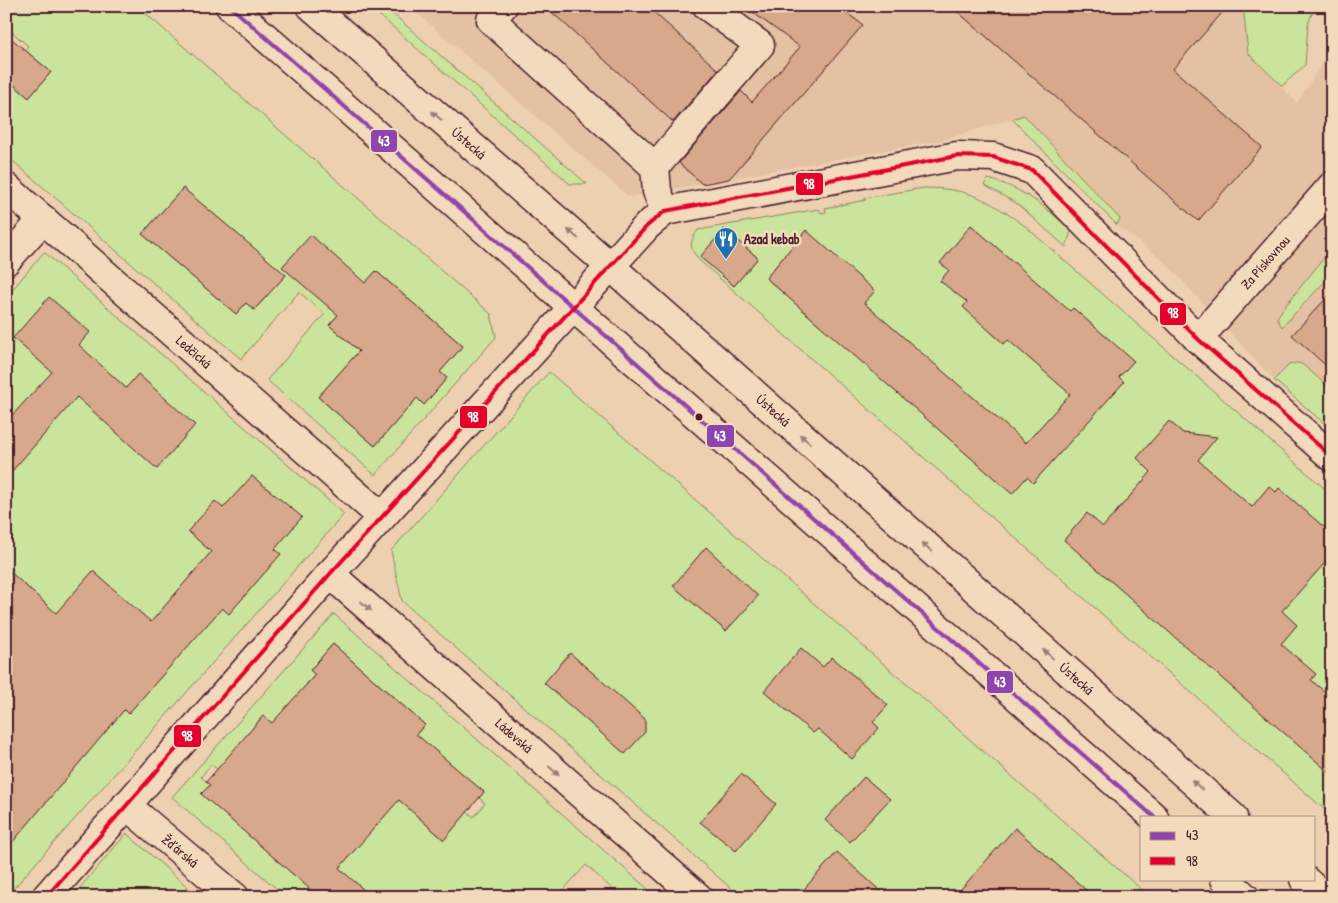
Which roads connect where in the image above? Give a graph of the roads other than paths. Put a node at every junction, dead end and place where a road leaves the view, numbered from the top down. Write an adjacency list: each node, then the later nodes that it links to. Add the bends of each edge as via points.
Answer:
1 (230, 6): 12 (street)
2 (311, 6): 11 (street, Ústecká, one-way to 2)
3 (503, 6): 5 (street, via 491,20)
4 (707, 6): 5 (street, via 760,44)
5 (655, 167): 8 (street, via 657,191)
6 (1332, 186): 13 (street, Za Pískovnou)
7 (6, 187): 9 (street, Ledčická)
8 (665, 211): 11 (street); 13 (street, via 957,156 993,157 1032,170)
9 (43, 219): 10 (street); 15 (street, Ledčická)
10 (6, 261)
11 (610, 266): 12 (street); 19 (street, Ústecká, one-way to 11)
12 (573, 306): 15 (street); 18 (street)
13 (1198, 339): 14 (street)
14 (1332, 457)
15 (382, 517): 16 (street)
16 (330, 574): 17 (street); 24 (street, Ládevská, one-way to 24)
17 (126, 805): 22 (street); 23 (street, Žďárská)
18 (1153, 816)
19 (1232, 816)
20 (1226, 880): 25 (street)
21 (1305, 880): 26 (street)
22 (46, 897)
23 (235, 897)
24 (698, 897)
25 (1245, 897)
26 (1324, 897)

